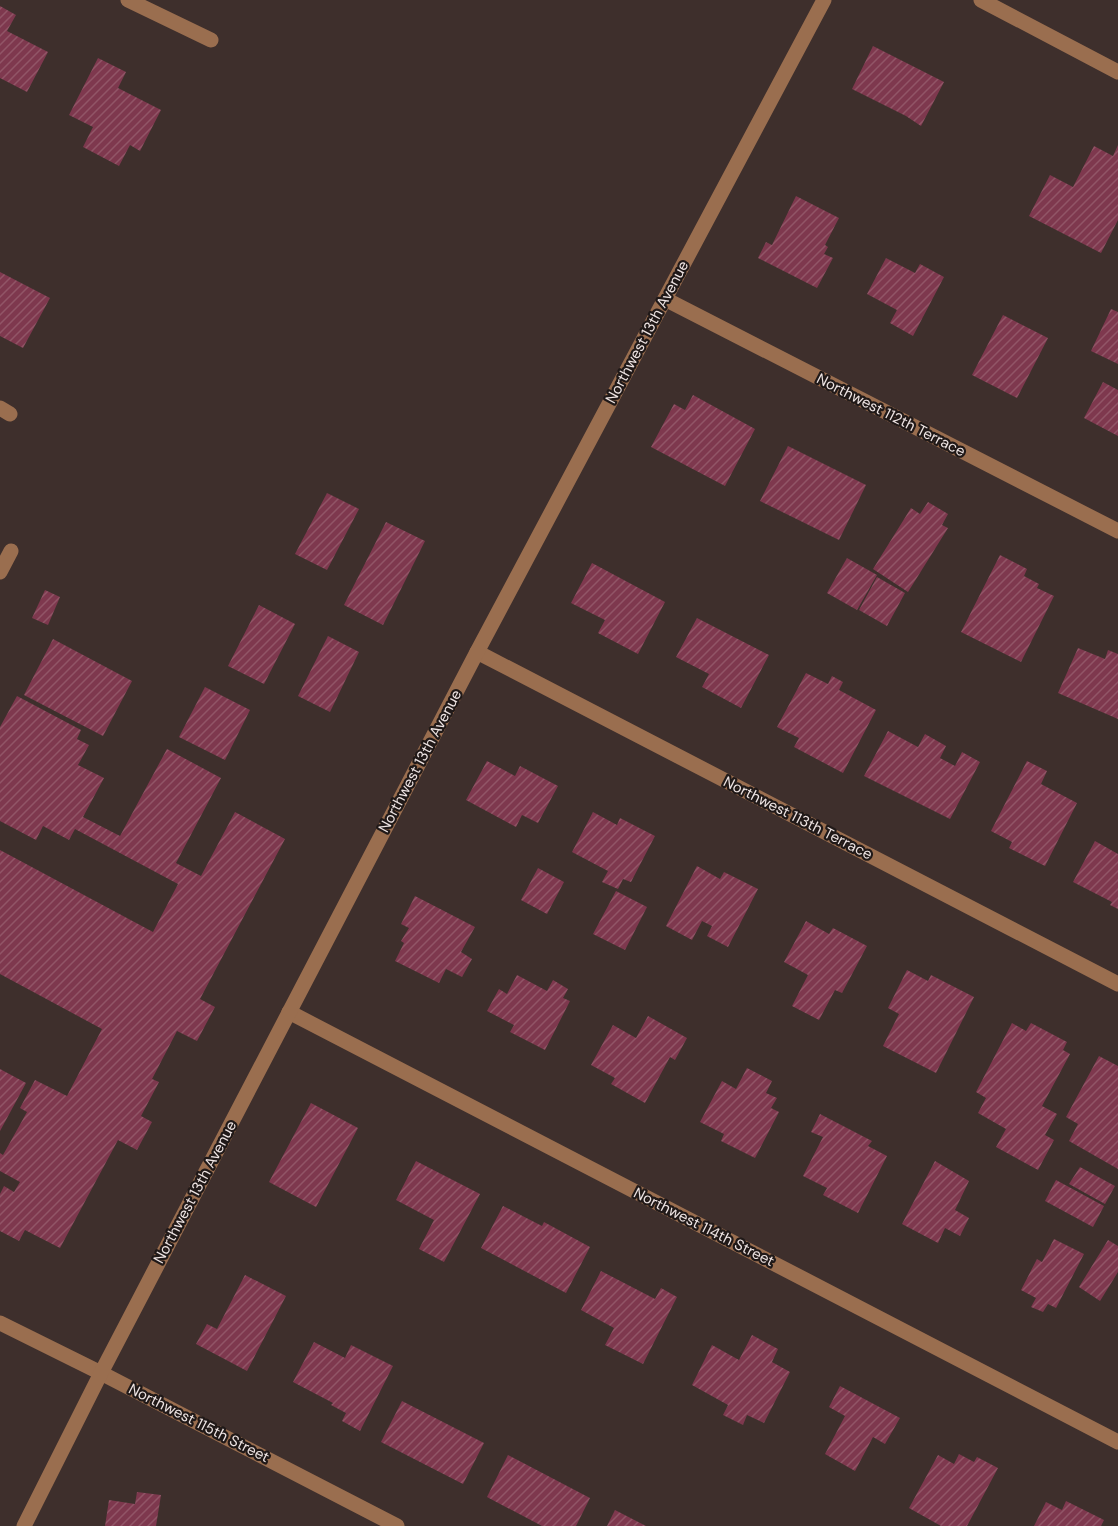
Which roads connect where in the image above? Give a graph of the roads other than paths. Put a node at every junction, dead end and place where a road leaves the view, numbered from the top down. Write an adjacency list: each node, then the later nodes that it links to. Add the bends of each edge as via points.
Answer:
1 (128, 0): 4 (street)
2 (824, 0): 6 (street, Northwest 13th Avenue)
3 (981, 0): 5 (street)
4 (211, 40)
5 (1118, 72)
6 (665, 299): 7 (street, Northwest 112th Terrace); 10 (street, Northwest 13th Avenue)
7 (1118, 531)
8 (11, 551): 9 (street)
9 (0, 572)
10 (477, 652): 11 (street, Northwest 113th Terrace); 12 (street, Northwest 13th Avenue)
11 (1118, 984)
12 (290, 1012): 14 (street, Northwest 13th Avenue); 15 (street, Northwest 114th Street)
13 (0, 1323): 14 (street, Northwest 115th Street)
14 (101, 1373): 16 (street, Northwest 13th Avenue); 17 (street, Northwest 115th Street)
15 (1118, 1442)
16 (24, 1526)
17 (397, 1526)

